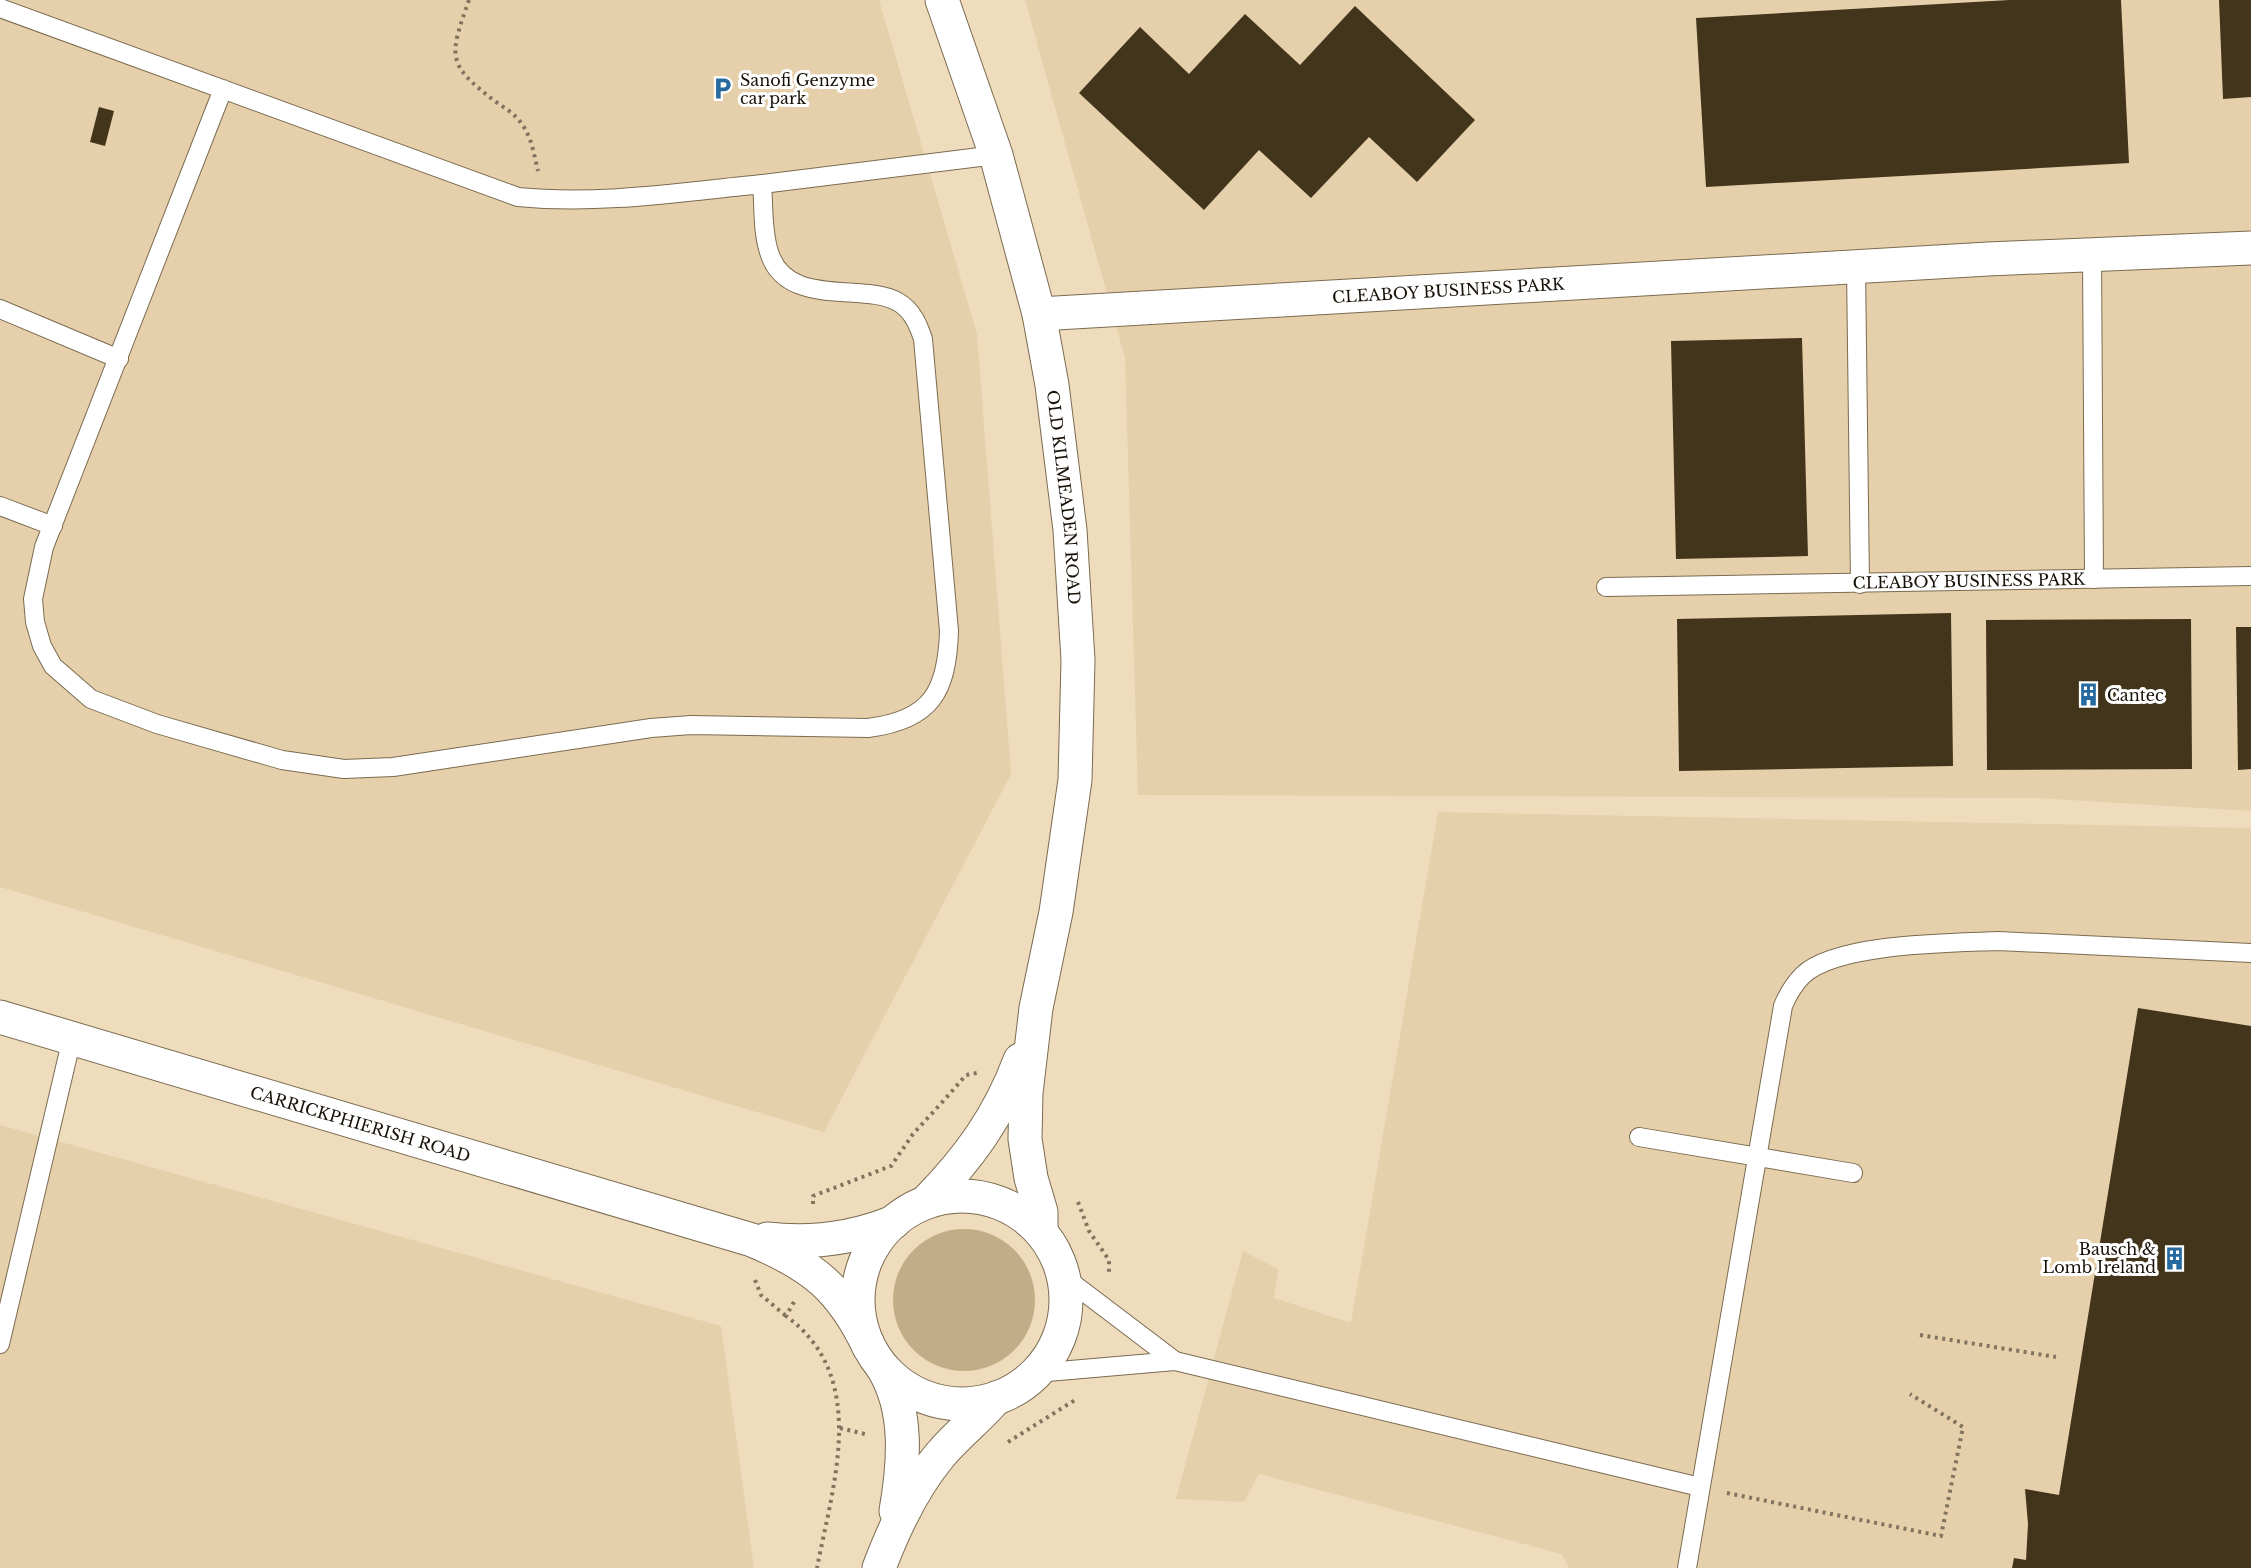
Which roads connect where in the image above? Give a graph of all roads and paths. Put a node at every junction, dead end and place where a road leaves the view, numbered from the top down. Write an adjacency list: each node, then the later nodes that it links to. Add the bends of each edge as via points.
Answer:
1 (469, 0): 7 (path, via 455,41 458,67 470,82 521,121 530,139 537,171)
2 (942, 0): 5 (street, OLD KILMEADEN ROAD)
3 (0, 8): 4 (lane)
4 (223, 89): 7 (lane, via 518,197); 13 (lane)
5 (996, 155): 6 (lane); 12 (street, OLD KILMEADEN ROAD)
6 (762, 184): 7 (lane); 15 (lane, via 769,252 787,277 823,292 897,301 913,317 923,339 949,631 948,662 941,685 932,701 912,717 868,728 691,724 393,767 344,769 305,765 129,715 91,699 70,684 53,666 35,622 37,575)
7 (560, 201)
8 (2251, 248): 9 (street, CLEABOY BUSINESS PARK)
9 (2092, 254): 10 (street, CLEABOY BUSINESS PARK); 17 (lane)
10 (1856, 267): 12 (street, CLEABOY BUSINESS PARK); 18 (lane, CLEABOY BUSINESS PARK)
11 (0, 309): 13 (lane)
12 (1039, 314): 21 (street, OLD KILMEADEN ROAD, via 1063,462 1076,606 1078,722 1068,841)
13 (119, 359): 15 (lane)
14 (0, 506): 15 (lane)
15 (53, 526)
16 (2251, 576): 17 (lane, CLEABOY BUSINESS PARK)
17 (2094, 579): 18 (lane, CLEABOY BUSINESS PARK)
18 (1860, 584): 19 (lane)
19 (1606, 587)
20 (2251, 953): 25 (lane, via 1998,941 1845,954 1822,963 1804,974 1783,1006)
21 (1036, 1008): 27 (street, OLD KILMEADEN ROAD, via 1013,1079 997,1112 961,1166); 30 (street, OLD KILMEADEN ROAD, via 1025,1139 1041,1212)
22 (0, 1017): 23 (street, CARRICKPHIERISH ROAD)
23 (72, 1038): 29 (street, CARRICKPHIERISH ROAD); 35 (lane)
24 (1639, 1137): 25 (lane)
25 (1758, 1157): 26 (lane); 42 (lane)
26 (1853, 1173)
27 (926, 1202): 28 (street); 30 (street, via 958,1196 981,1197 1004,1204)
28 (894, 1222): 29 (street, CARRICKPHIERISH ROAD, via 849,1236 798,1243); 36 (street, via 874,1245 863,1269 859,1295 860,1313)
29 (723, 1229): 36 (street, CARRICKPHIERISH ROAD, via 776,1250 821,1278 853,1314)
30 (1041, 1232): 31 (street)
31 (1064, 1275): 38 (lane); 39 (street, via 1063,1328)
32 (761, 1295): 33 (path)
33 (786, 1316)
34 (1920, 1335): 37 (path)
35 (0, 1344)
36 (875, 1356): 41 (street, via 905,1386 933,1400 955,1404); 43 (street, via 890,1379 902,1430 901,1484)
37 (2056, 1357)
38 (1175, 1362): 39 (lane); 42 (lane)
39 (1036, 1373): 41 (street, via 1018,1388)
40 (1910, 1394): 42 (path, via 1963,1427 1941,1536)
41 (996, 1398): 43 (street, via 937,1458 903,1512)
42 (1700, 1487): 44 (lane)
43 (882, 1561)
44 (1687, 1568)

